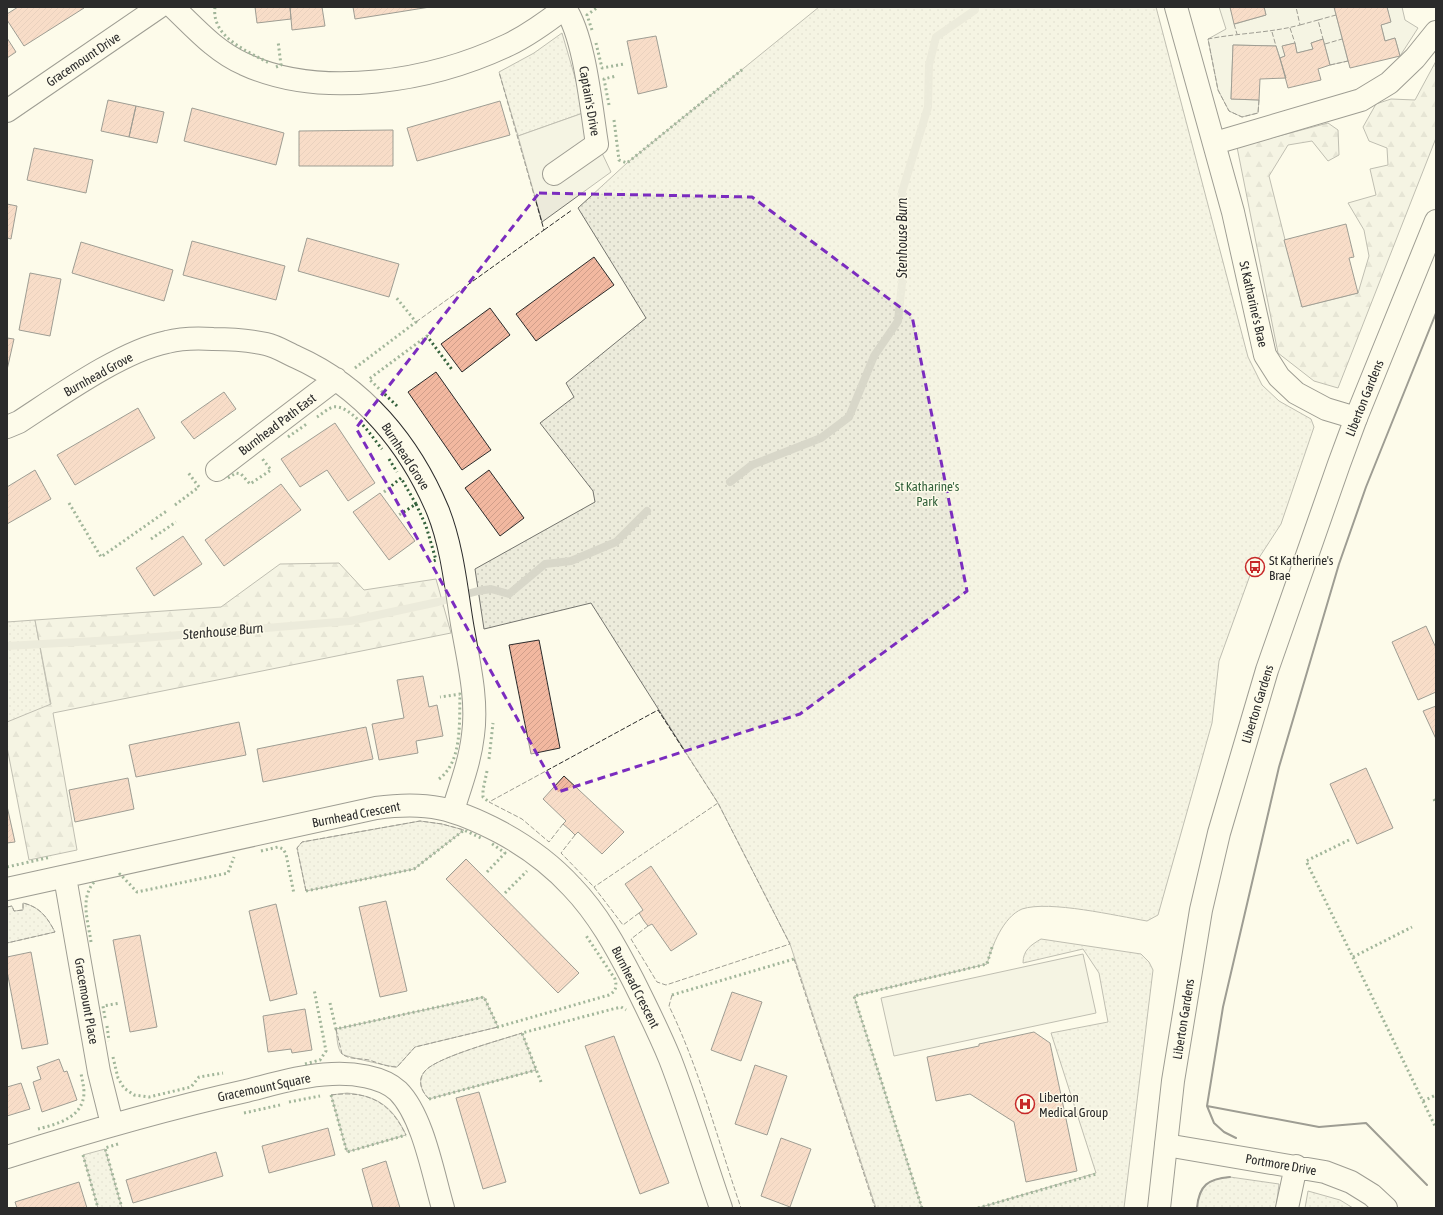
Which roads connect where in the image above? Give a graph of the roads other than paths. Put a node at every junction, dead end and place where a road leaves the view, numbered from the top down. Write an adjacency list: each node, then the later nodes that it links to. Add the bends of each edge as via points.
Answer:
1 (158, 7): 6 (street, Gracemount Drive)
2 (173, 7): 4 (street, via 215,47 242,64 273,76 312,83 395,79 437,70 508,45 535,30)
3 (1176, 7): 7 (street, St Katharine's Brae)
4 (565, 8): 8 (street, Captain's Drive, via 575,26 597,144)
5 (1436, 32): 7 (street, via 1415,58 1389,83 1361,100)
6 (7, 111)
7 (1215, 143): 11 (street, St Katharine's Brae, via 1265,355 1279,377 1296,393 1326,409)
8 (554, 174)
9 (1436, 222): 11 (street, Liberton Gardens)
10 (336, 379): 12 (street, Burnhead Grove, via 304,360 268,344 197,338 167,342 143,350 104,369); 13 (street, Burnhead Path East); 14 (street, Burnhead Grove, via 379,415 396,437 428,489 439,512 446,536 475,711 466,769)
11 (1356, 418): 18 (street, Liberton Gardens, via 1267,670 1219,833 1201,910 1173,1081)
12 (7, 427)
13 (217, 470)
14 (453, 810): 15 (street, Burnhead Crescent, via 402,804 376,808); 22 (street, Burnhead Crescent, via 507,836 555,870 573,887 610,936 671,1061)
15 (65, 877): 16 (street, Burnhead Crescent); 17 (street, Gracemount Place, via 99,1072)
16 (7, 889)
17 (112, 1124): 19 (street, Gracemount Square); 21 (street, Gracemount Square, via 312,1076 365,1076 397,1090 409,1105 418,1121)
18 (1166, 1145): 20 (street, Portmore Drive); 23 (street, Liberton Gardens)
19 (7, 1157)
20 (1296, 1166): 24 (street); 25 (street, Portmore Drive, via 1324,1172 1351,1182)
21 (443, 1208)
22 (721, 1208)
23 (1159, 1208)
24 (1287, 1208)
25 (1386, 1208)

